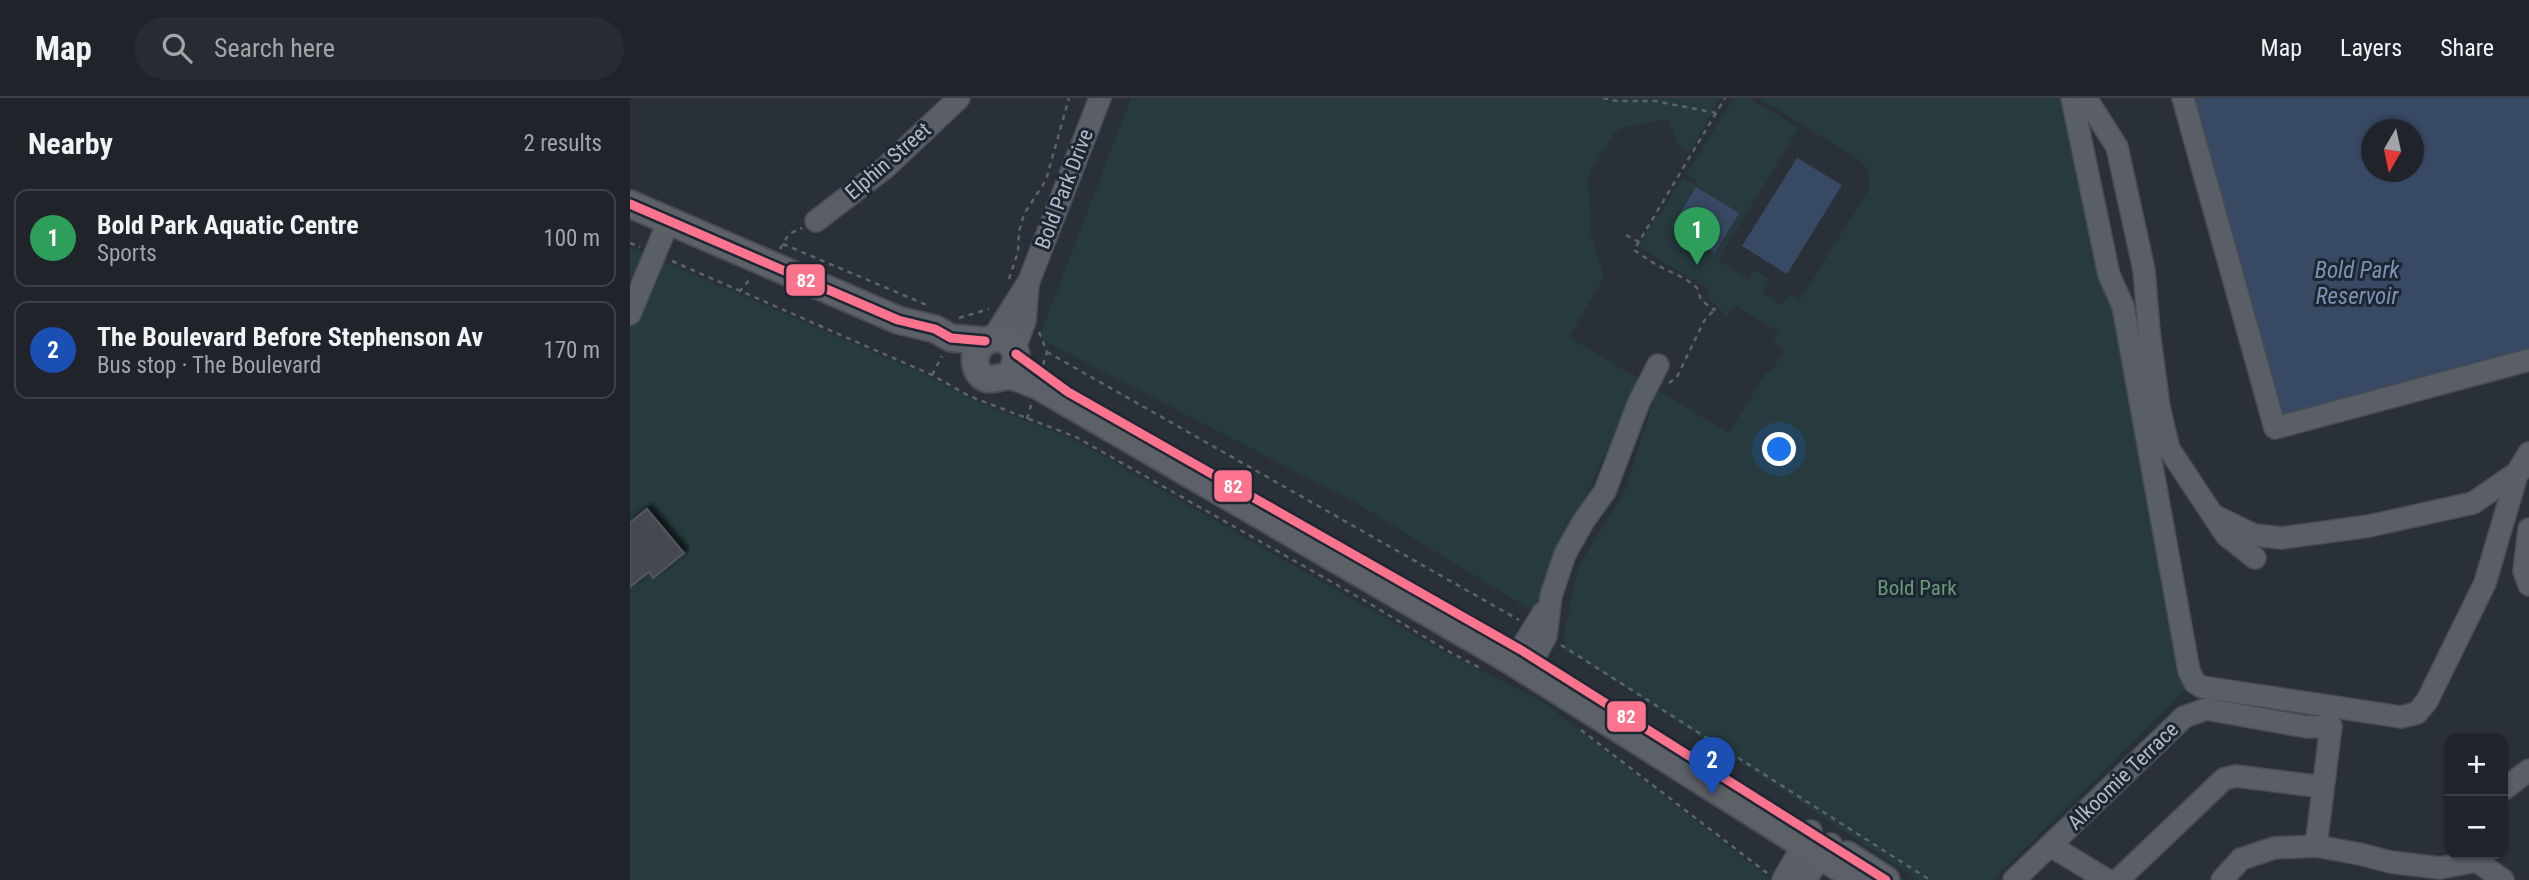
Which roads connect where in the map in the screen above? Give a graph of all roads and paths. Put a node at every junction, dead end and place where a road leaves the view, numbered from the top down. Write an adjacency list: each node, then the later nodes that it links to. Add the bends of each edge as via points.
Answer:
1 (959, 98): 12 (street, Elphin Street, via 885,168)
2 (1069, 98): 18 (path, via 1046,180 1024,214)
3 (1100, 98): 22 (street, Bold Park Drive)
4 (1603, 98): 9 (path, via 1655,101)
5 (1725, 98): 9 (path)
6 (2072, 98): 26 (street, via 2109,275 2123,306 2189,671 2195,683 2401,717 2417,713 2485,583)
7 (2086, 98): 27 (street, via 2117,147 2144,270 2159,407 2169,449)
8 (2183, 98): 24 (street, via 2275,428)
9 (1716, 113): 14 (path)
10 (630, 204): 22 (main road, via 898,320)
11 (630, 217): 16 (main road)
12 (816, 221)
13 (1626, 235): 14 (path)
14 (1639, 242): 19 (path, via 1634,247 1636,253 1687,280 1697,288 1701,300 1714,310)
15 (630, 243): 16 (path)
16 (660, 243): 21 (street); 22 (main road, via 945,351 987,378 994,380); 32 (path, via 969,396 1076,438)
17 (783, 244): 20 (path)
18 (1007, 284)
19 (1717, 306)
20 (933, 307)
21 (630, 314)
22 (1003, 352): 31 (main road, via 1037,385)
23 (1047, 352): 31 (path)
24 (2529, 360)
25 (1658, 365): 31 (street, via 1605,491 1565,554)
26 (2525, 464): 27 (street, via 2473,503 2369,526 2282,538 2254,535)
27 (2213, 514): 29 (street, via 2226,535)
28 (2529, 529): 30 (street, via 2524,570)
29 (2255, 558)
30 (2529, 585)
31 (1529, 651): 37 (main road); 47 (path)
32 (1483, 669)
33 (1574, 724): 42 (path)
34 (2529, 770): 35 (street)
35 (2508, 786)
36 (2323, 787): 38 (street, Alkoomie Terrace, via 2331,726 2307,727 2206,709 2184,717); 39 (street); 50 (street, via 2236,776 2224,779)
37 (1817, 844): 43 (street); 44 (street); 45 (main road); 46 (main road)
38 (2051, 846): 48 (street, Alkoomie Terrace); 49 (street)
39 (2316, 846): 40 (street, via 2440,868); 51 (street, via 2273,848 2241,859)
40 (2474, 859)
41 (2479, 859): 52 (street)
42 (1776, 880)
43 (1783, 880)
44 (1805, 880)
45 (1859, 880)
46 (1886, 880)
47 (1930, 880)
48 (2014, 880)
49 (2107, 880)
50 (2118, 880)
51 (2222, 880)
52 (2503, 880)

